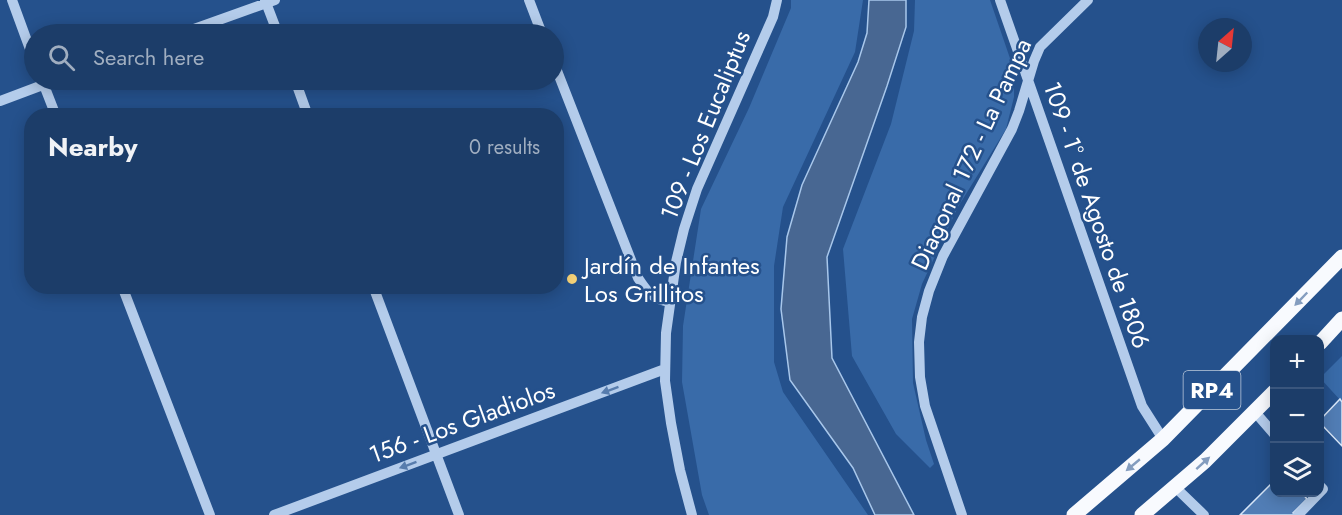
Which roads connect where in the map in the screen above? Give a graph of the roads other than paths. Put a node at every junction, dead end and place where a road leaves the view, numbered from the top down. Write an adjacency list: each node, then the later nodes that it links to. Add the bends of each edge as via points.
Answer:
1 (12, 0): 10 (street)
2 (529, 0): 9 (street)
3 (777, 0): 22 (street, 109 - Los Eucaliptus, via 697,189 676,262)
4 (1000, 0): 11 (street, 109 - 1° de Agosto de 1806)
5 (1088, 0): 11 (street, Diagonal 172 - La Pampa, via 1040,47)
6 (269, 1): 7 (street); 8 (street)
7 (207, 24)
8 (275, 24)
9 (538, 24)
10 (24, 33)
11 (1028, 81): 29 (street, 109 - 1° de Agosto de 1806, via 1142,406); 37 (street, Diagonal 172 - La Pampa, via 1012,129 943,256 922,318 919,342 925,406)
12 (564, 89): 22 (street, via 638,278 648,294)
13 (25, 90): 16 (street)
14 (46, 90): 17 (street)
15 (299, 90): 18 (street)
16 (0, 101)
17 (53, 108)
18 (305, 108)
19 (1342, 257): 29 (main road, RP4, one-way to 29)
20 (125, 294): 33 (street)
21 (376, 294): 30 (street)
22 (670, 302): 25 (street, 109 - Los Eucaliptus)
23 (1342, 319): 24 (main road)
24 (1324, 339)
25 (665, 369): 30 (street, 156 - Los Gladiolos, one-way to 30); 36 (street, 109 - Los Eucaliptus, via 670,423)
26 (1270, 397): 27 (main road, RP4)
27 (1255, 412): 28 (street); 31 (main road, RP4, one-way to 27)
28 (1270, 428)
29 (1163, 439): 38 (main road, RP4, one-way to 38)
30 (436, 455): 34 (street, 156 - Los Gladiolos, one-way to 34); 35 (street)
31 (1175, 487): 39 (main road, RP4); 40 (street)
32 (1315, 497): 41 (street)
33 (210, 515)
34 (274, 515)
35 (459, 515)
36 (692, 515)
37 (962, 515)
38 (1074, 515)
39 (1142, 515)
40 (1204, 515)
41 (1298, 515)

